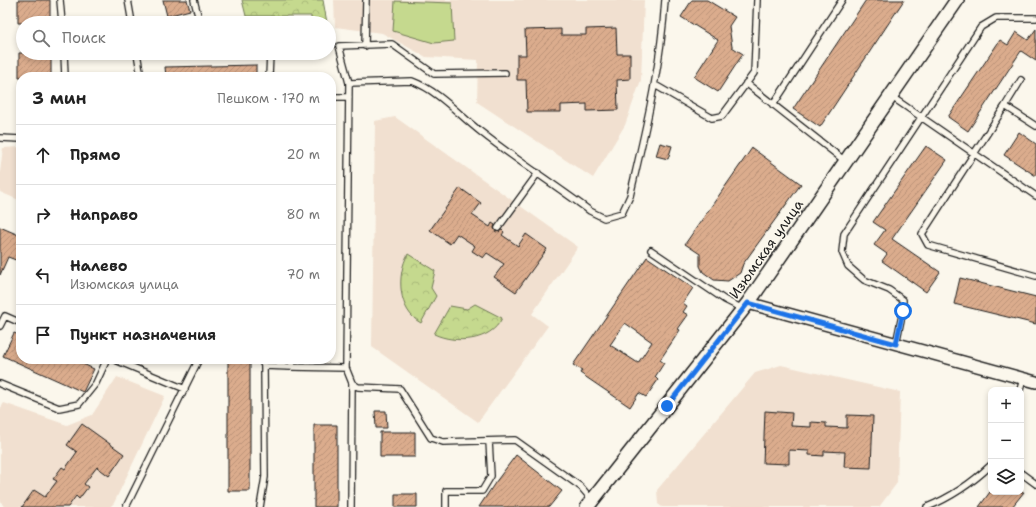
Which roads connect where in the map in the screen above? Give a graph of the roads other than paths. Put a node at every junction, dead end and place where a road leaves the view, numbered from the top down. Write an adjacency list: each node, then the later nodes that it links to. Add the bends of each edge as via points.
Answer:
1 (60, 0): 9 (lane)
2 (128, 0): 10 (lane)
3 (194, 0): 11 (lane)
4 (366, 0): 13 (lane)
5 (665, 0): 24 (lane, via 663,36)
6 (757, 0): 23 (lane, via 754,73)
7 (842, 0): 28 (lane)
8 (957, 0): 27 (street, Изюмская улица)
9 (61, 16)
10 (131, 16)
11 (198, 16)
12 (1036, 18): 30 (lane, via 996,18 981,27)
13 (365, 46): 20 (lane, via 392,44 434,74); 22 (lane, via 339,46)
14 (64, 60): 17 (lane)
15 (138, 60): 18 (lane)
16 (270, 60): 19 (lane)
17 (65, 72)
18 (140, 72)
19 (270, 72)
20 (505, 73)
21 (1021, 80): 29 (lane)
22 (349, 83): 26 (lane); 36 (lane, via 412,81 420,84)
23 (746, 83): 24 (lane, via 722,116 712,118); 28 (lane)
24 (655, 85): 36 (lane, via 630,196 622,213 604,218 590,211)
25 (336, 97): 26 (lane)
26 (349, 97): 50 (lane)
27 (892, 97): 30 (lane); 35 (street, Изюмская улица)
28 (773, 105): 35 (lane)
29 (1005, 106): 31 (lane); 34 (lane)
30 (922, 117): 34 (lane); 44 (lane, via 844,234 842,252 848,266 864,280 889,290 903,300)
31 (1036, 126)
32 (0, 138): 33 (lane)
33 (16, 139)
34 (974, 154): 37 (lane); 40 (lane, via 922,234 928,245)
35 (846, 162): 41 (street, Изюмская улица)
36 (538, 173): 38 (lane)
37 (1036, 196)
38 (498, 228)
39 (651, 250): 41 (lane, via 725,300)
40 (1036, 276)
41 (746, 306): 44 (street); 61 (street, Изюмская улица)
42 (16, 321): 43 (lane, via 5,316)
43 (0, 326)
44 (896, 344): 51 (street)
45 (105, 364): 54 (lane, via 96,383 80,404 59,408)
46 (125, 364): 56 (lane)
47 (197, 364): 56 (lane)
48 (264, 366): 49 (lane); 63 (lane, via 265,477)
49 (292, 367): 50 (lane)
50 (346, 368): 53 (lane)
51 (1023, 379): 52 (street); 55 (lane)
52 (1036, 382)
53 (352, 383): 57 (lane, via 358,387 400,389 431,438 443,442); 64 (lane)
54 (0, 384)
55 (1021, 387)
56 (185, 389): 62 (lane)
57 (489, 441): 61 (lane, via 515,440 581,487); 65 (lane, via 491,476 482,491 446,491)
58 (988, 468): 66 (lane, via 973,482 947,499)
59 (1024, 475): 60 (lane)
60 (1036, 484)
61 (590, 504)
62 (126, 507)
63 (260, 507)
64 (351, 507)
65 (446, 507)
66 (927, 507)

